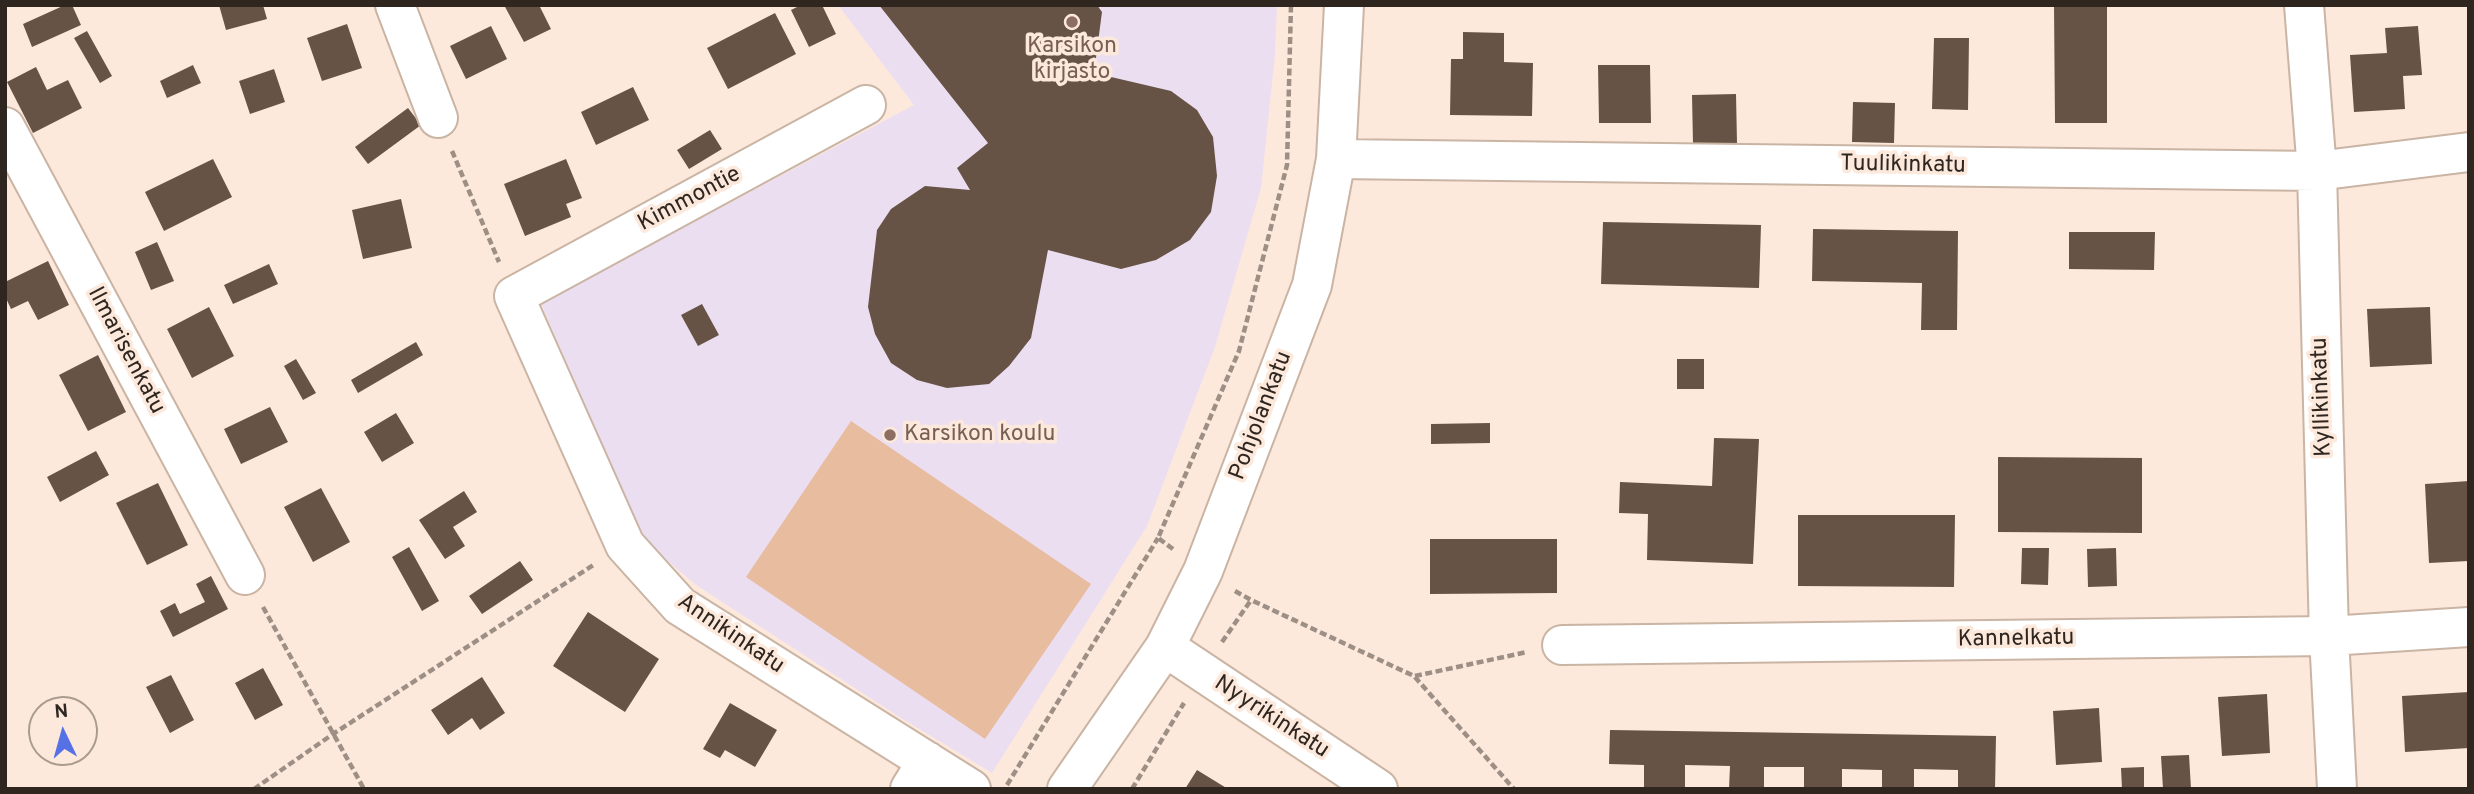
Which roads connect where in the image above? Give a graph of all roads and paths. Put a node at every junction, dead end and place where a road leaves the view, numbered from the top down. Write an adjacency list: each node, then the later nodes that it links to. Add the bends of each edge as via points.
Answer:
1 (395, 5): 6 (street)
2 (1291, 5): 12 (path, via 1287,165 1239,351)
3 (1344, 5): 9 (street, Pohjolankatu)
4 (2304, 5): 10 (street, Kyllikinkatu)
5 (866, 105): 11 (street, Kimmontie)
6 (438, 118): 11 (path)
7 (5, 127): 15 (street, Ilmarisenkatu)
8 (2469, 152): 10 (street, Tuulikinkatu)
9 (1336, 159): 10 (street, Tuulikinkatu); 14 (street, Pohjolankatu, via 1312,285)
10 (2317, 171): 17 (street, Kyllikinkatu)
11 (514, 296): 13 (street, Annikinkatu)
12 (1157, 538): 14 (path); 26 (path)
13 (625, 545): 21 (path); 22 (street, Annikinkatu, via 680,606)
14 (1203, 571): 19 (street, Pohjolankatu); 20 (path, via 1251,600)
15 (245, 575): 21 (path)
16 (2469, 627): 17 (street, Kannelkatu)
17 (2329, 636): 18 (street, Kannelkatu); 30 (street, Kyllikinkatu)
18 (1562, 645): 20 (path)
19 (1165, 647): 27 (street, Pohjolankatu); 28 (street, Nyyrikinkatu)
20 (1414, 676): 29 (path)
21 (333, 734): 23 (path); 24 (path)
22 (918, 775): 25 (street, Annikinkatu)
23 (254, 789)
24 (364, 789)
25 (971, 789)
26 (1005, 789)
27 (1067, 789)
28 (1378, 789)
29 (1514, 789)
30 (2337, 789)

